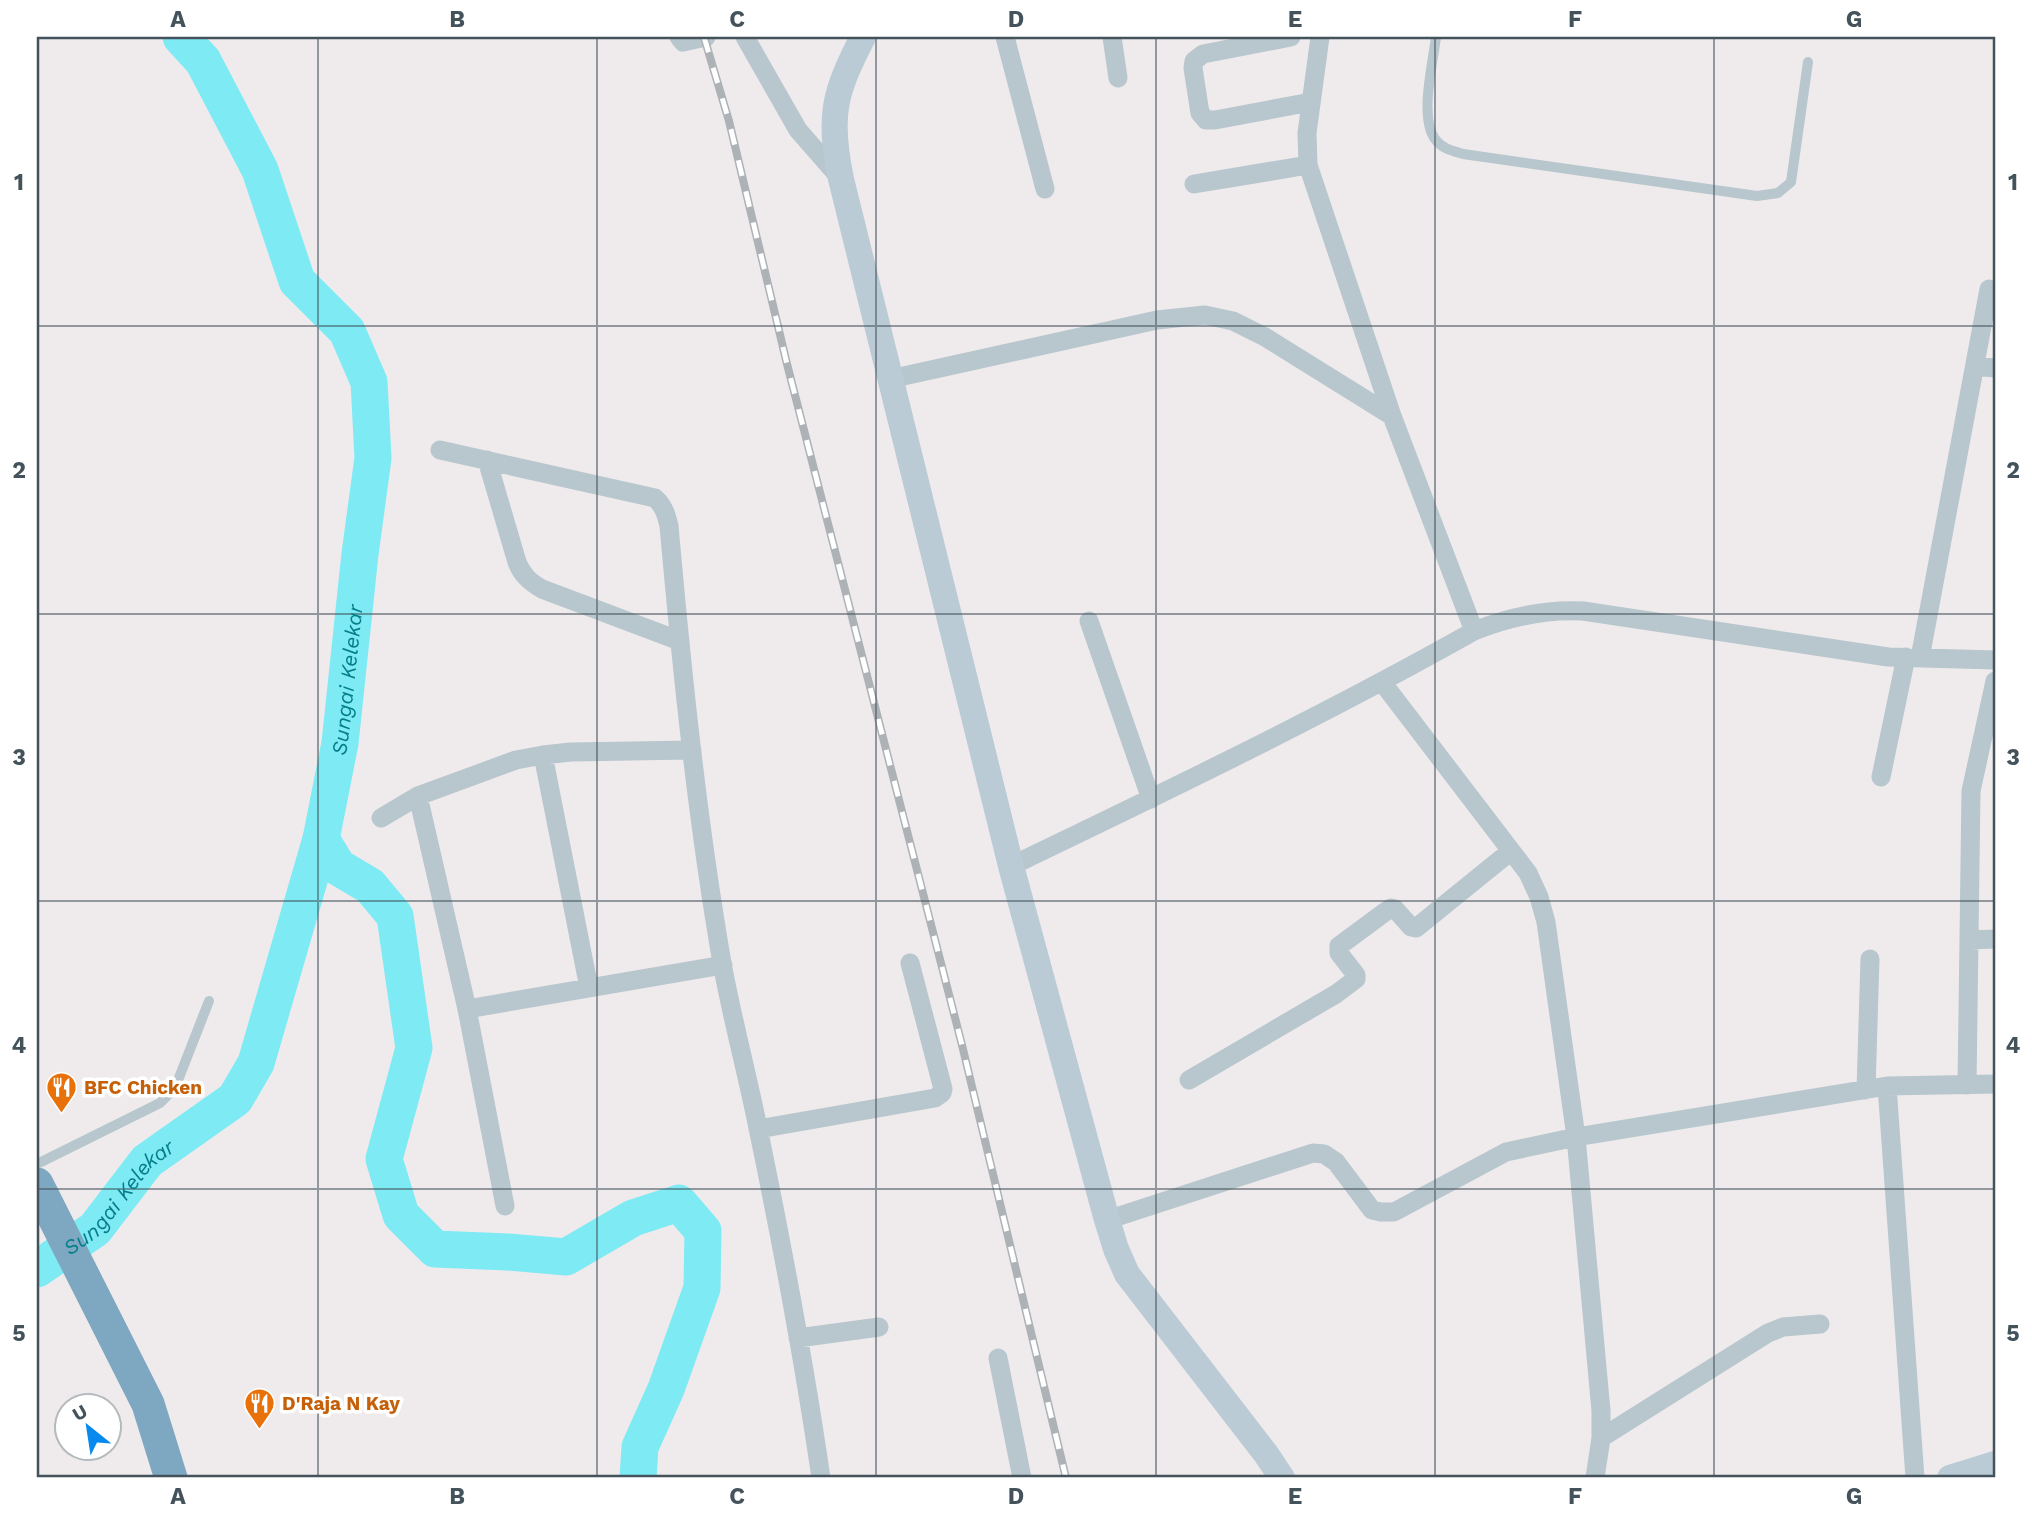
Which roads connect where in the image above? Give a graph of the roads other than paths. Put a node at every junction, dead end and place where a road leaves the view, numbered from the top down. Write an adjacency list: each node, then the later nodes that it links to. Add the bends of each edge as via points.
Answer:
1 (679, 37): 2 (street, via 683,42)
2 (706, 37)
3 (745, 37): 14 (street, via 798,130)
4 (863, 37): 14 (street, via 844,74 834,114)
5 (1005, 37): 16 (street)
6 (1112, 37): 11 (street)
7 (1291, 37): 12 (street, via 1197,57 1193,68 1200,113 1206,120 1214,120)
8 (1320, 37): 12 (street)
9 (1436, 37): 10 (lane, via 1427,109 1435,139 1446,149 1757,196 1778,193 1791,182)
10 (1808, 62)
11 (1118, 78)
12 (1311, 102): 13 (street)
13 (1308, 165): 15 (street); 21 (street)
14 (841, 178): 20 (street)
15 (1194, 184)
16 (1045, 189)
17 (1989, 289): 18 (street)
18 (1975, 366): 19 (street); 27 (street)
19 (1995, 368)
20 (890, 379): 21 (street, via 1157,320 1205,315 1233,321 1265,337); 38 (street)
21 (1392, 416): 25 (street)
22 (440, 450): 23 (street)
23 (487, 460): 26 (street, via 524,576 542,589); 26 (street, via 662,503 669,526)
24 (1089, 621): 35 (street)
25 (1474, 631): 27 (street, via 1537,612 1561,610); 30 (street)
26 (680, 641): 31 (street)
27 (1913, 657): 28 (street); 33 (street)
28 (1995, 660)
29 (1995, 681): 40 (street, via 1971,791)
30 (1382, 682): 35 (street); 37 (street)
31 (692, 750): 32 (street); 43 (street)
32 (543, 755): 34 (street, via 516,760); 44 (street)
33 (1881, 777)
34 (418, 796): 36 (street); 46 (street)
35 (1152, 799): 38 (street)
36 (381, 818)
37 (1511, 851): 47 (street, via 1416,928 1395,909 1385,912 1339,946 1339,953 1356,975 1353,982); 53 (street, via 1528,873 1546,922)
38 (1011, 866): 57 (street)
39 (1995, 939): 40 (street)
40 (1970, 940): 48 (street)
41 (1870, 959): 51 (street)
42 (910, 963): 52 (street, via 942,1093 935,1098)
43 (723, 965): 44 (street); 52 (street)
44 (589, 988): 46 (street)
45 (209, 1001): 54 (lane, via 169,1095)
46 (467, 1009): 56 (street)
47 (1189, 1080)
48 (1967, 1084): 49 (street); 50 (street)
49 (1995, 1084)
50 (1887, 1086): 51 (street); 69 (street)
51 (1866, 1090): 53 (street)
52 (758, 1129): 60 (street)
53 (1576, 1137): 57 (street, via 1506,1152 1394,1212 1372,1210 1336,1162 1313,1153); 62 (street)
54 (37, 1164)
55 (37, 1184): 64 (highway, via 148,1404)
56 (505, 1206)
57 (1107, 1220): 67 (street, via 1127,1274)
58 (1819, 1324): 62 (street, via 1783,1328 1753,1340)
59 (879, 1327): 60 (street)
60 (798, 1338): 65 (street)
61 (999, 1358): 66 (street)
62 (1601, 1438): 68 (street)
63 (1995, 1464): 70 (street)
64 (171, 1478)
65 (821, 1478)
66 (1022, 1478)
67 (1282, 1478)
68 (1595, 1478)
69 (1915, 1478)
70 (1950, 1478)

